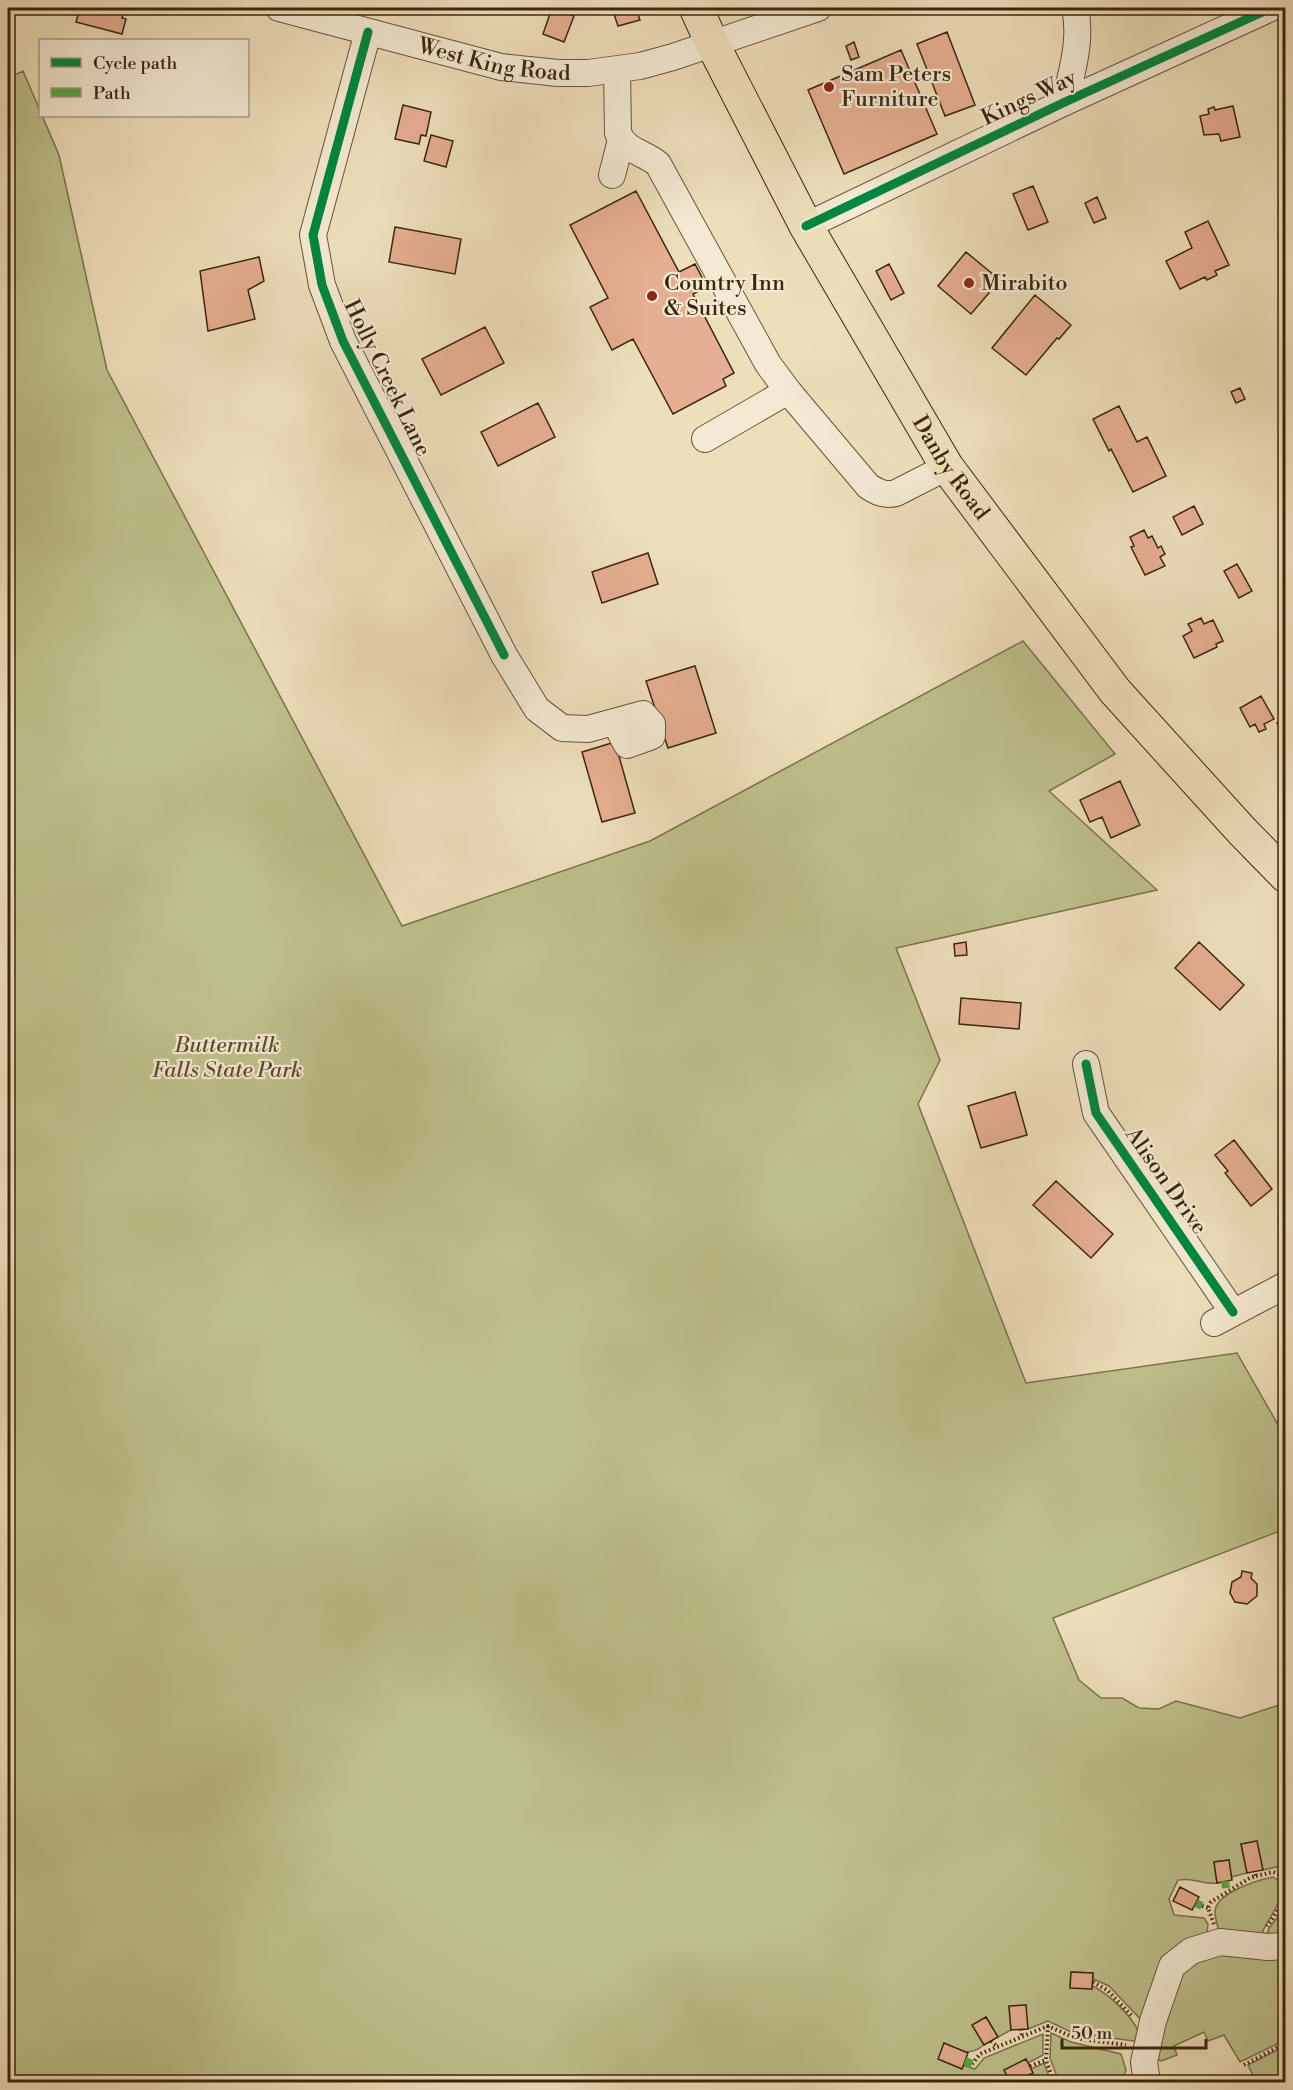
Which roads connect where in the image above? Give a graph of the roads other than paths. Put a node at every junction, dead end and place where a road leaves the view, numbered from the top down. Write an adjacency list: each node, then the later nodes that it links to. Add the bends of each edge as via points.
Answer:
1 (279, 8): 6 (street, West King Road)
2 (696, 8): 7 (main road, Danby Road)
3 (818, 8): 7 (street, West King Road)
4 (1074, 8): 9 (street, via 1075,58)
5 (1270, 8): 9 (street, Kings Way)
6 (368, 33): 8 (street, West King Road, via 501,67 558,73); 16 (street, Holly Creek Lane, via 313,235 322,285 343,341 504,655 537,709 562,728 588,729)
7 (712, 43): 8 (street, West King Road); 12 (main road, Danby Road)
8 (617, 70): 10 (street)
9 (1065, 102): 12 (street, Kings Way)
10 (621, 140): 11 (street); 13 (street, via 658,165 768,364)
11 (612, 175)
12 (806, 226): 15 (main road, Danby Road)
13 (788, 392): 14 (street); 15 (street, via 874,490 896,494)
14 (705, 439)
15 (947, 467): 17 (main road, Danby Road, via 1115,691)
16 (619, 722)
17 (1286, 876)
18 (1086, 1064): 19 (street, Alison Drive, via 1096,1113 1224,1317)
19 (1286, 1285)
20 (1274, 1946): 21 (street, via 1220,1942 1191,1951 1172,1966 1148,2043 1144,2062)
21 (1147, 2082)

